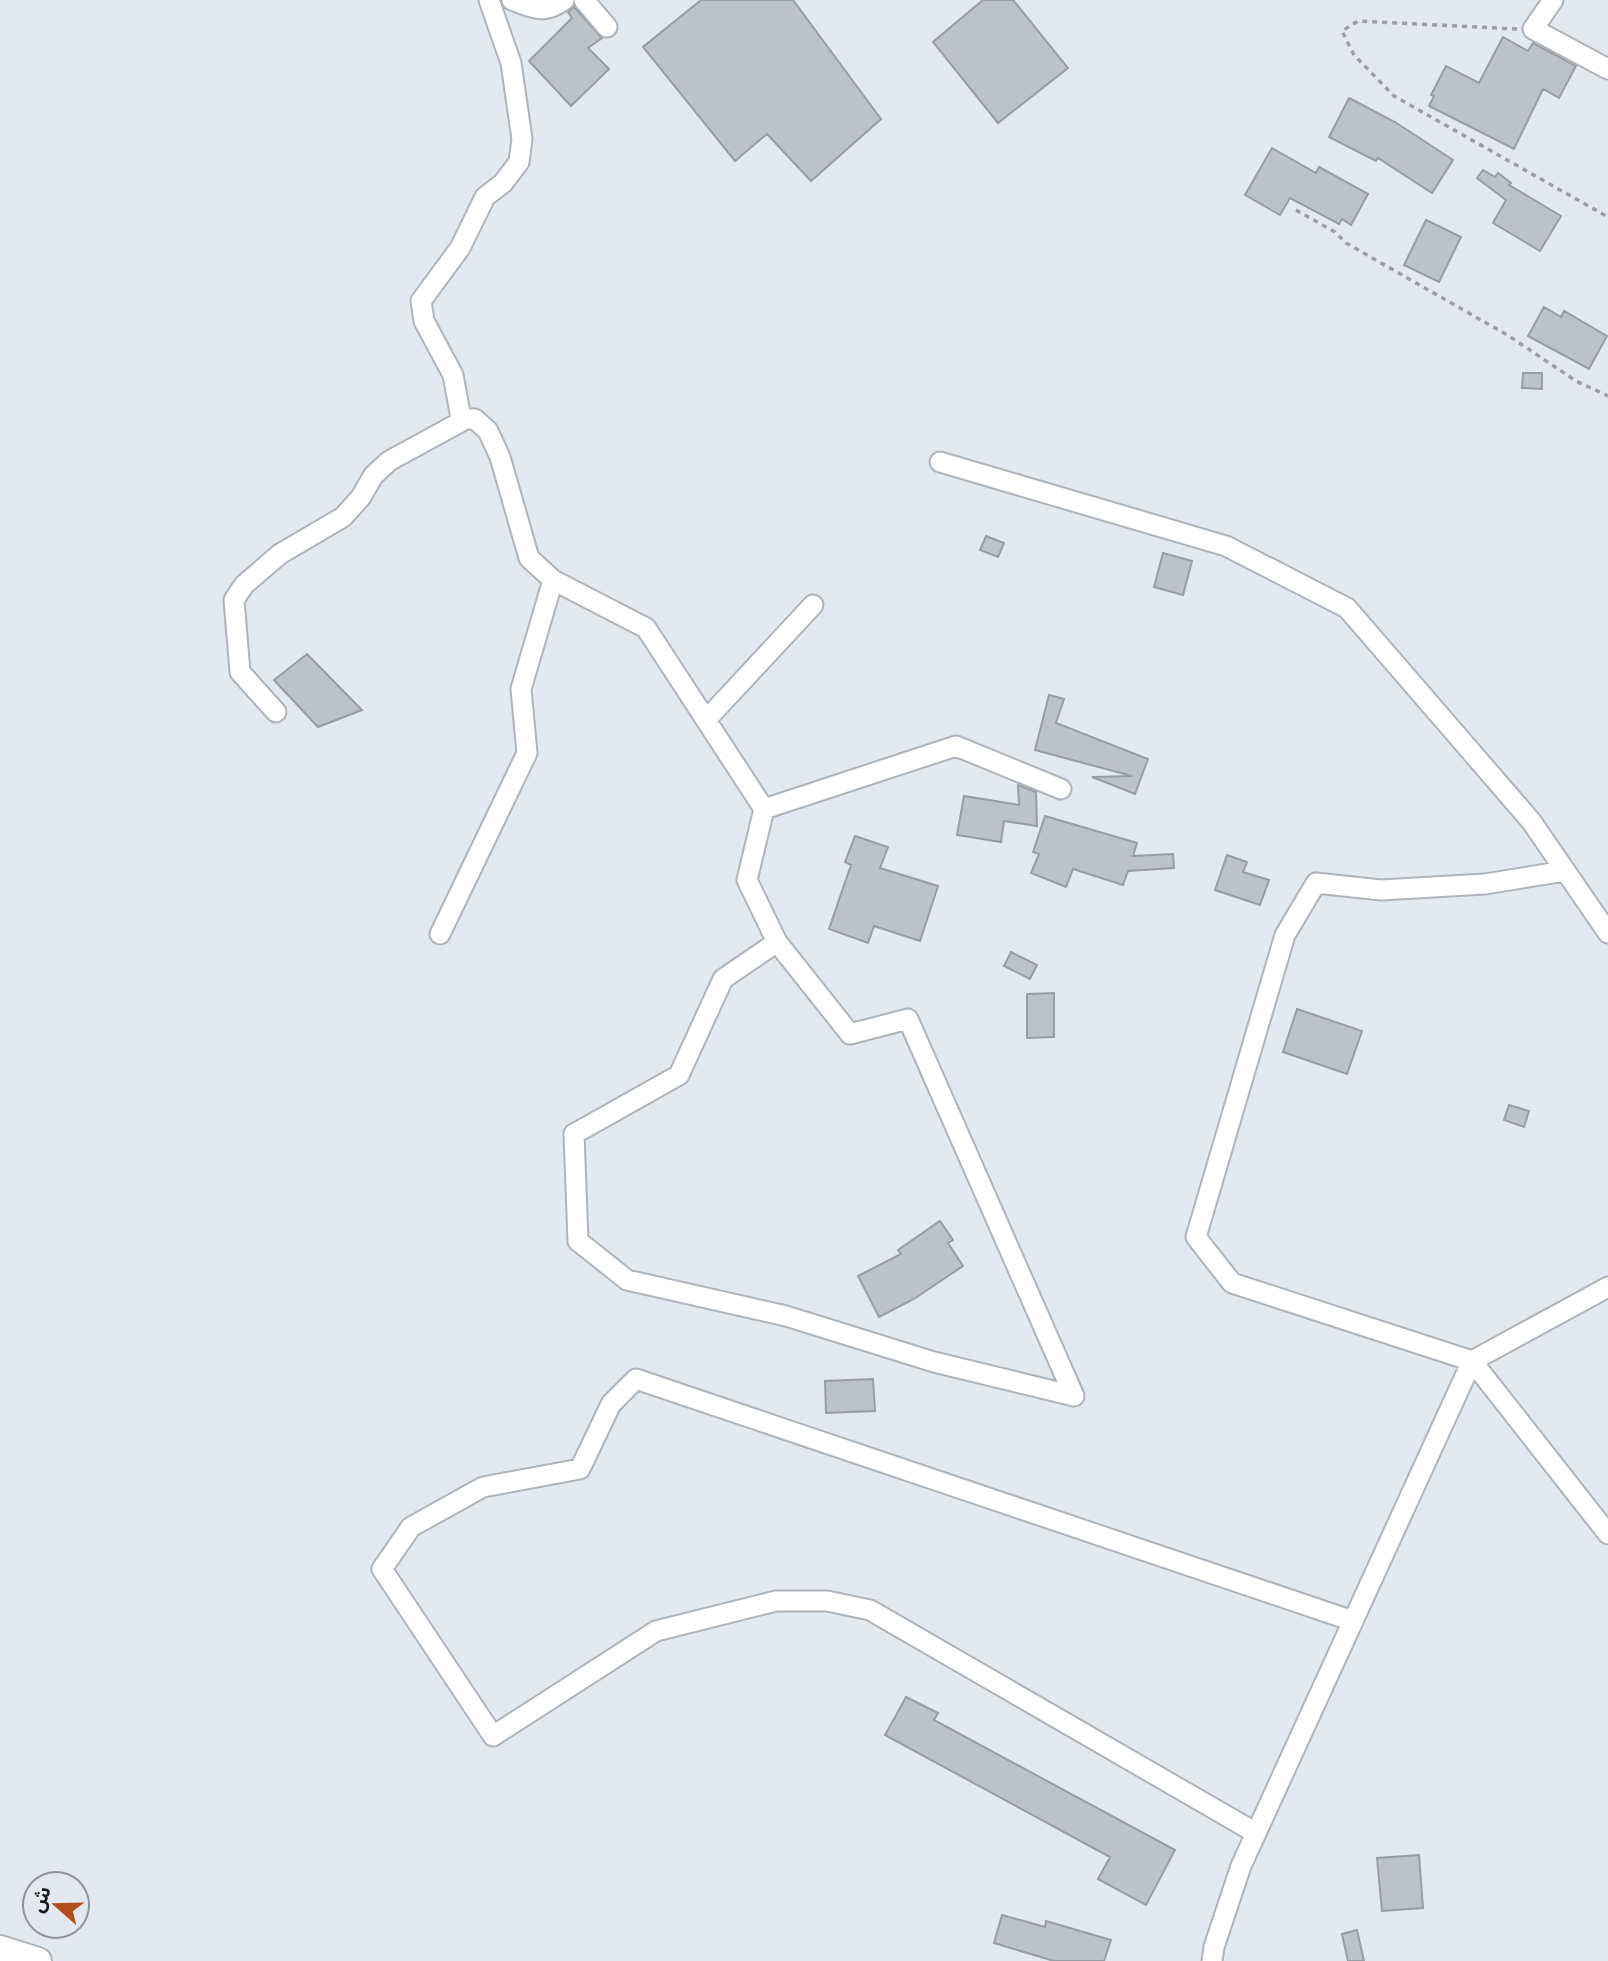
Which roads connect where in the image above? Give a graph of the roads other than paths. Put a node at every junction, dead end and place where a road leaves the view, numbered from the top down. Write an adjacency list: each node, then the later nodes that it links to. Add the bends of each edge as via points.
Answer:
1 (489, 0): 8 (street, via 511,64 522,139 519,162 485,197 460,248 421,301 424,321 453,375 461,418)
2 (512, 0): 3 (street, via 537,10 554,8)
3 (564, 0)
4 (583, 0): 6 (street)
5 (1553, 0): 7 (street, via 1533,29)
6 (607, 27)
7 (1608, 69)
8 (466, 419): 10 (street, via 475,419 488,431 529,558); 12 (street, via 389,461 343,517 280,554 244,585 234,600 240,672)
9 (940, 462): 16 (street, via 1226,545 1348,608 1531,821)
10 (553, 580): 13 (street, via 646,628); 18 (street, via 521,689 527,754)
11 (813, 605): 13 (street)
12 (276, 712)
13 (706, 720): 15 (street)
14 (1061, 789): 15 (street, via 956,746)
15 (764, 809): 19 (street, via 747,880)
16 (1565, 870): 17 (street); 21 (street, via 1485,884 1381,890 1317,883 1285,935 1196,1237 1232,1283)
17 (1608, 933)
18 (440, 934)
19 (777, 942): 19 (street, via 850,1034 908,1019 1074,1396 934,1362 786,1316 627,1280 578,1241 574,1134 679,1075 723,979)
20 (1608, 1287): 21 (street)
21 (1472, 1361): 22 (street); 23 (street)
22 (1608, 1534)
23 (1353, 1620): 24 (street); 24 (street, via 636,1379 611,1404 580,1469 482,1487 411,1527 382,1569 492,1736 656,1632 776,1601 827,1601 870,1610)
24 (1256, 1833): 27 (street, via 1213,1947)
25 (0, 1949): 26 (street)
26 (38, 1961)
27 (1212, 1961)

